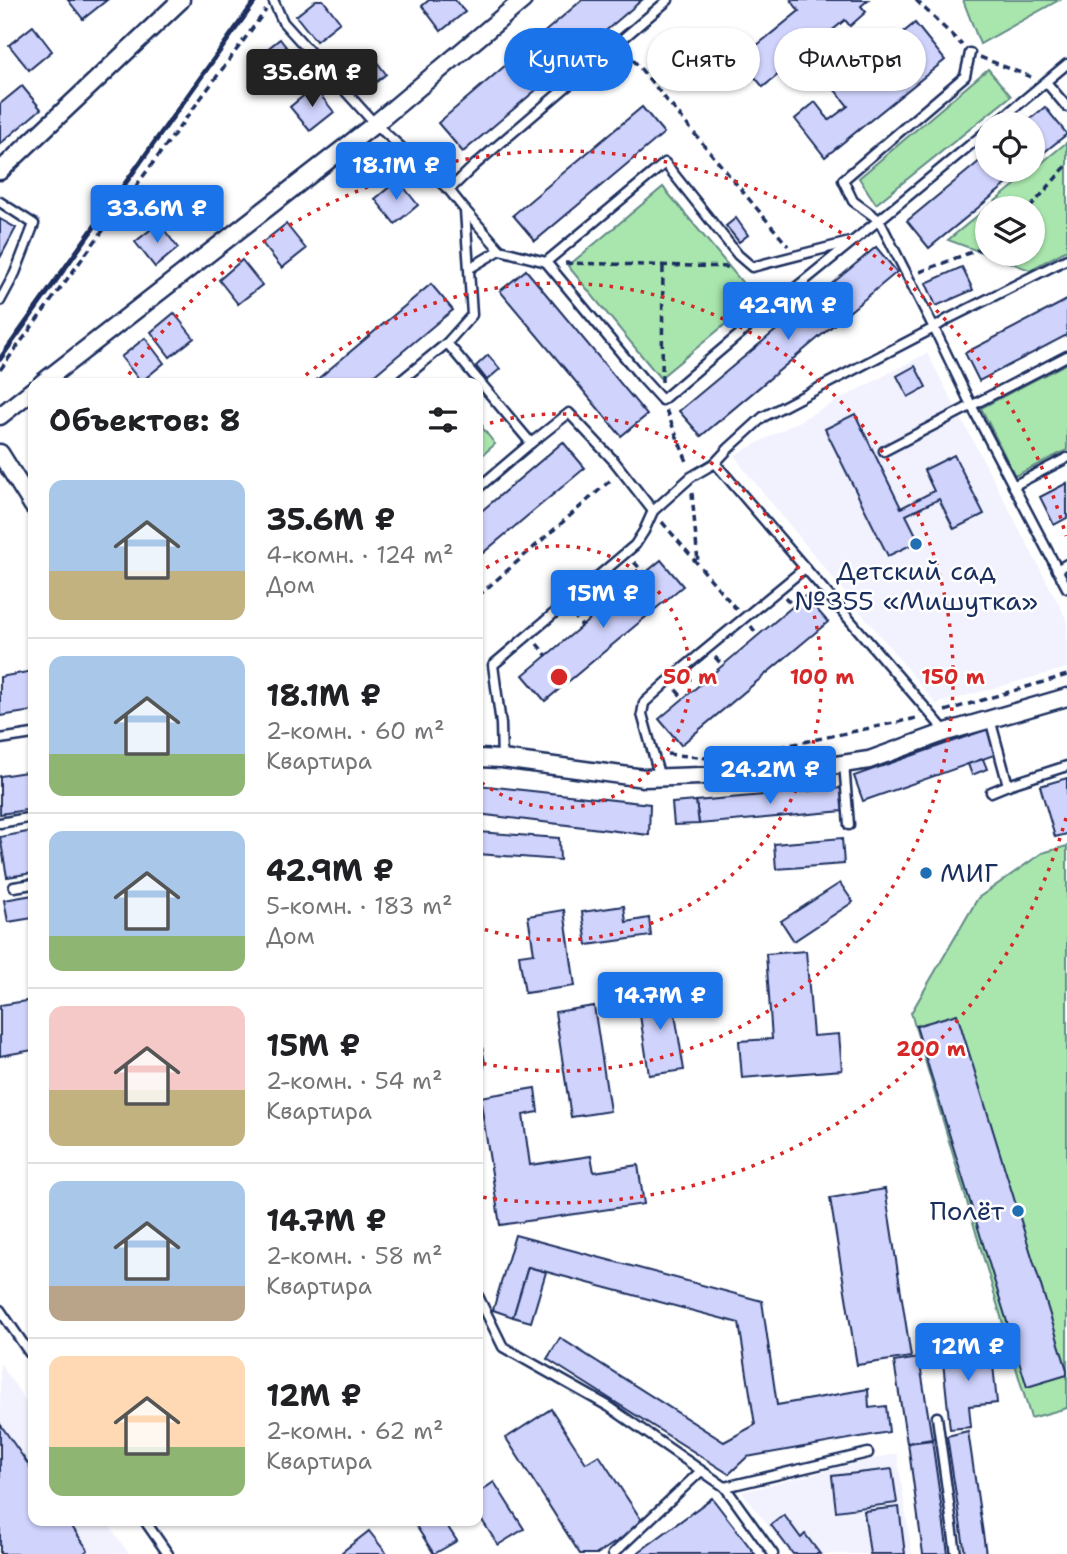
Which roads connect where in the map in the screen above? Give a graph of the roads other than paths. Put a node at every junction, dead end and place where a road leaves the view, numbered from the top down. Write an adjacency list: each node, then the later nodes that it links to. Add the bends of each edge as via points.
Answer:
1 (181, 0): 12 (street)
2 (523, 0): 10 (street)
3 (668, 0): 13 (lane)
4 (273, 1): 10 (lane, via 283,22)
5 (970, 53): 16 (lane, via 965,76 843,180 853,201)
6 (1067, 64): 7 (lane)
7 (1046, 82): 8 (lane); 9 (lane)
8 (1067, 107)
9 (1010, 112)
10 (375, 124): 13 (lane); 26 (street)
11 (975, 141): 16 (lane)
12 (0, 171)
13 (449, 190): 15 (lane)
14 (0, 202): 22 (lane, via 34,224)
15 (465, 210): 18 (lane); 21 (lane)
16 (879, 220): 17 (lane); 23 (lane)
17 (850, 242): 20 (lane, via 752,267 665,163); 20 (lane, via 662,400)
18 (500, 250): 20 (lane); 21 (lane)
19 (1067, 259): 23 (lane)
20 (546, 262)
21 (470, 268): 24 (lane, via 472,315)
22 (0, 301)
23 (934, 328): 31 (lane); 37 (lane, via 763,417)
24 (447, 343): 27 (lane); 28 (lane)
25 (1067, 356): 31 (lane)
26 (48, 378)
27 (404, 378)
28 (476, 378)
29 (483, 386): 33 (lane)
30 (28, 394): 32 (street)
31 (971, 405): 34 (lane); 39 (lane)
32 (0, 416)
33 (531, 443): 38 (lane); 41 (lane, via 569,413)
34 (884, 451)
35 (0, 453): 40 (street)
36 (1067, 458): 39 (lane)
37 (715, 463): 41 (lane, via 691,477); 43 (lane)
38 (483, 484)
39 (1013, 486): 44 (lane)
40 (28, 498)
41 (653, 511): 52 (lane, via 635,545 493,665)
42 (1067, 564): 44 (lane)
43 (805, 568): 48 (lane); 55 (lane, via 644,703 642,714)
44 (1057, 570): 45 (lane)
45 (1067, 588)
46 (1067, 697): 47 (street)
47 (990, 719): 48 (street); 56 (lane)
48 (946, 732): 53 (street, via 869,760)
49 (28, 735): 50 (lane)
50 (0, 739)
51 (483, 758): 52 (street)
52 (502, 759): 55 (street)
53 (844, 764): 55 (street, via 783,774); 60 (lane)
54 (1067, 765): 56 (lane)
55 (660, 778)
56 (1008, 785): 57 (lane)
57 (991, 792)
58 (28, 818): 59 (lane)
59 (0, 823)
60 (849, 825)
61 (28, 885): 62 (lane)
62 (14, 887)
63 (483, 1306): 68 (lane, via 503,1347 608,1406)
64 (0, 1310): 65 (lane)
65 (28, 1351)
66 (937, 1416): 74 (lane)
67 (868, 1453): 69 (lane)
68 (701, 1471): 69 (lane); 72 (lane)
69 (725, 1487): 73 (lane)
70 (148, 1526): 71 (lane)
71 (168, 1554)
72 (613, 1554)
73 (773, 1554)
74 (956, 1554)

